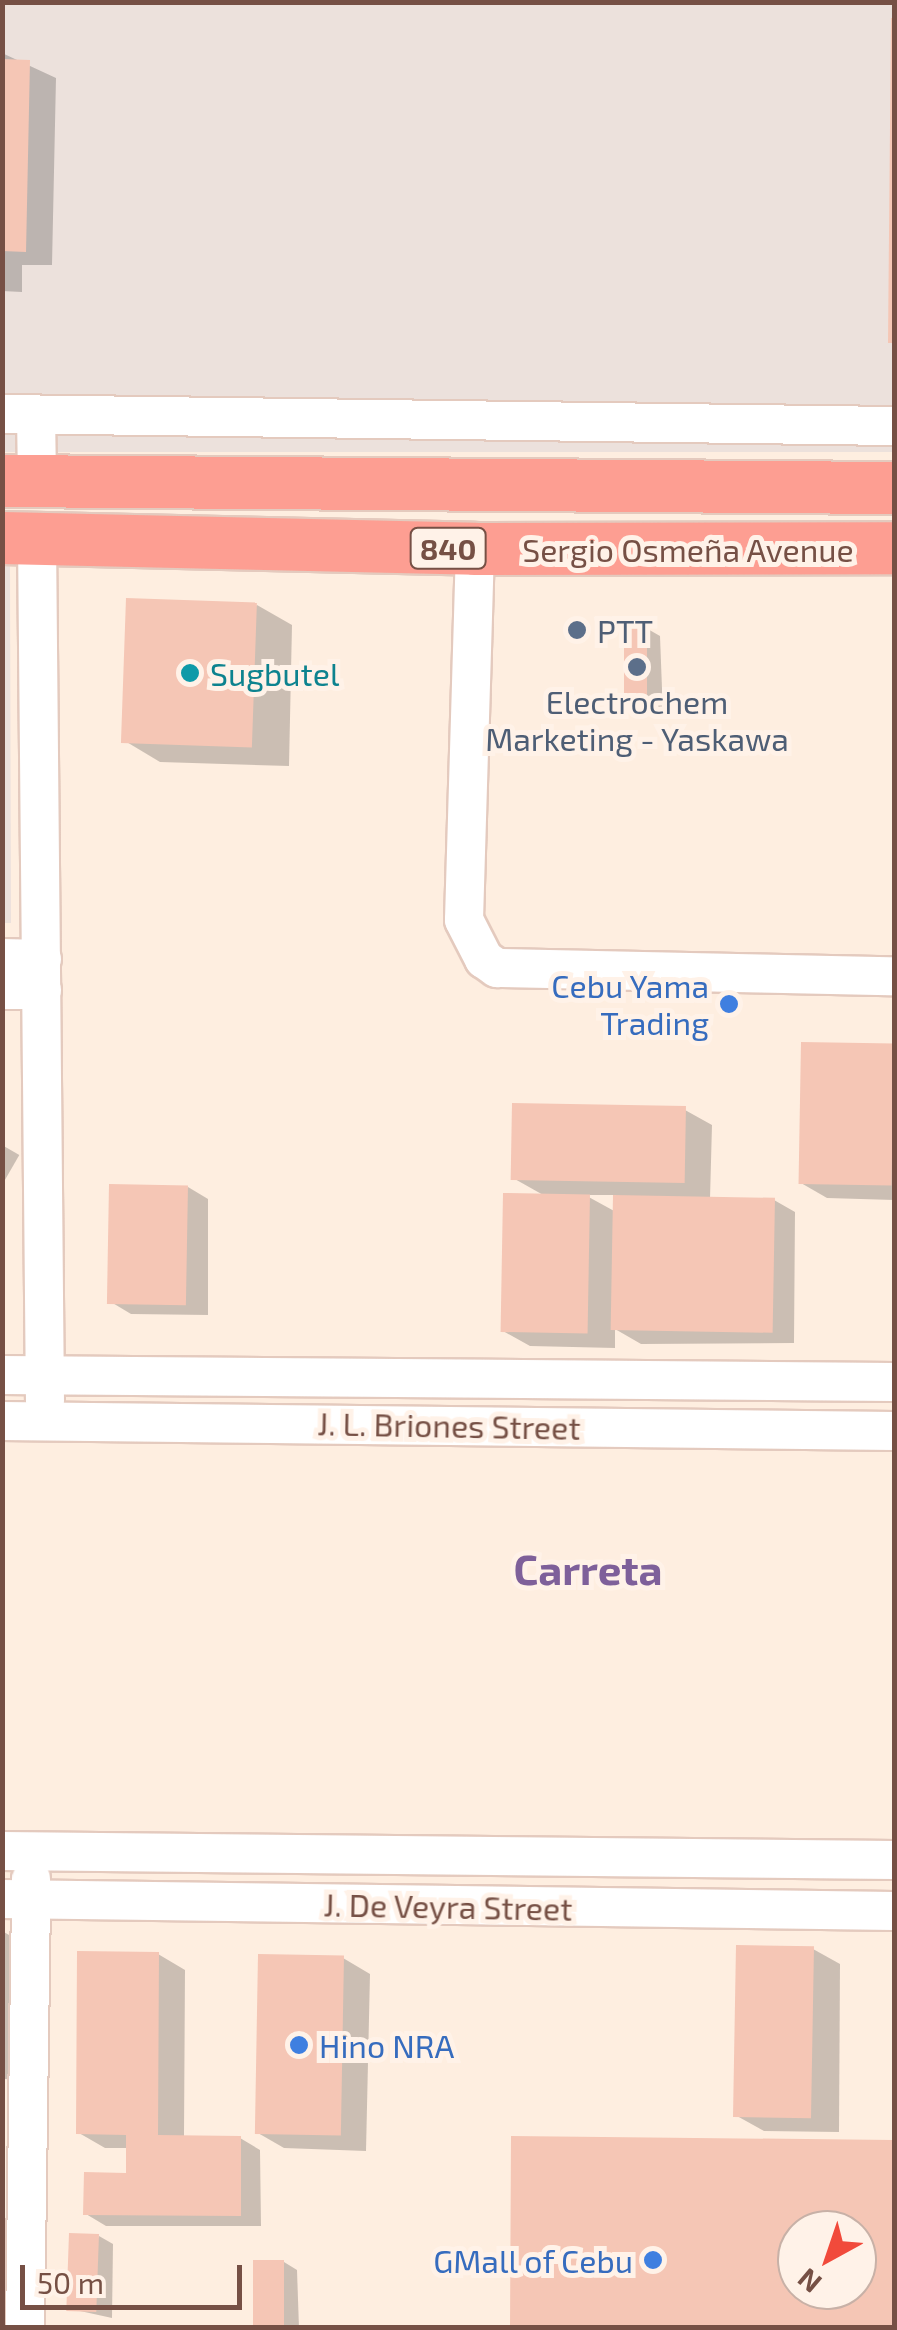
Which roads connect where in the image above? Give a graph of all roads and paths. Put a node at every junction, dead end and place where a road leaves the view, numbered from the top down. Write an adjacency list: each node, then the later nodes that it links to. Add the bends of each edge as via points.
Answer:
1 (19, 415): 2 (street); 3 (street)
2 (894, 426)
3 (20, 482): 4 (highway, Sergio Osmeña Avenue / 840)
4 (894, 488)
5 (20, 538): 7 (highway, Sergio Osmeña Avenue / 840); 9 (street)
6 (894, 548): 7 (highway, Sergio Osmeña Avenue / 840)
7 (475, 549): 10 (street, via 464,920 484,959 496,968)
8 (2, 958): 9 (street)
9 (42, 975): 11 (street); 13 (street)
10 (894, 976)
11 (2, 990)
12 (2, 1375): 13 (street, J. L. Briones Street)
13 (46, 1376): 14 (street, J. L. Briones Street); 17 (street)
14 (662, 1380): 15 (street, J. L. Briones Street); 18 (street)
15 (894, 1382)
16 (2, 1421): 17 (street, J. L. Briones Street)
17 (45, 1422): 18 (street, J. L. Briones Street)
18 (663, 1428): 19 (street, J. L. Briones Street)
19 (894, 1431)
20 (17, 1851): 21 (street, J. De Veyra Street); 22 (street)
21 (894, 1860)
22 (17, 1900): 23 (street, J. De Veyra Street); 24 (street)
23 (894, 1911)
24 (24, 2328)

